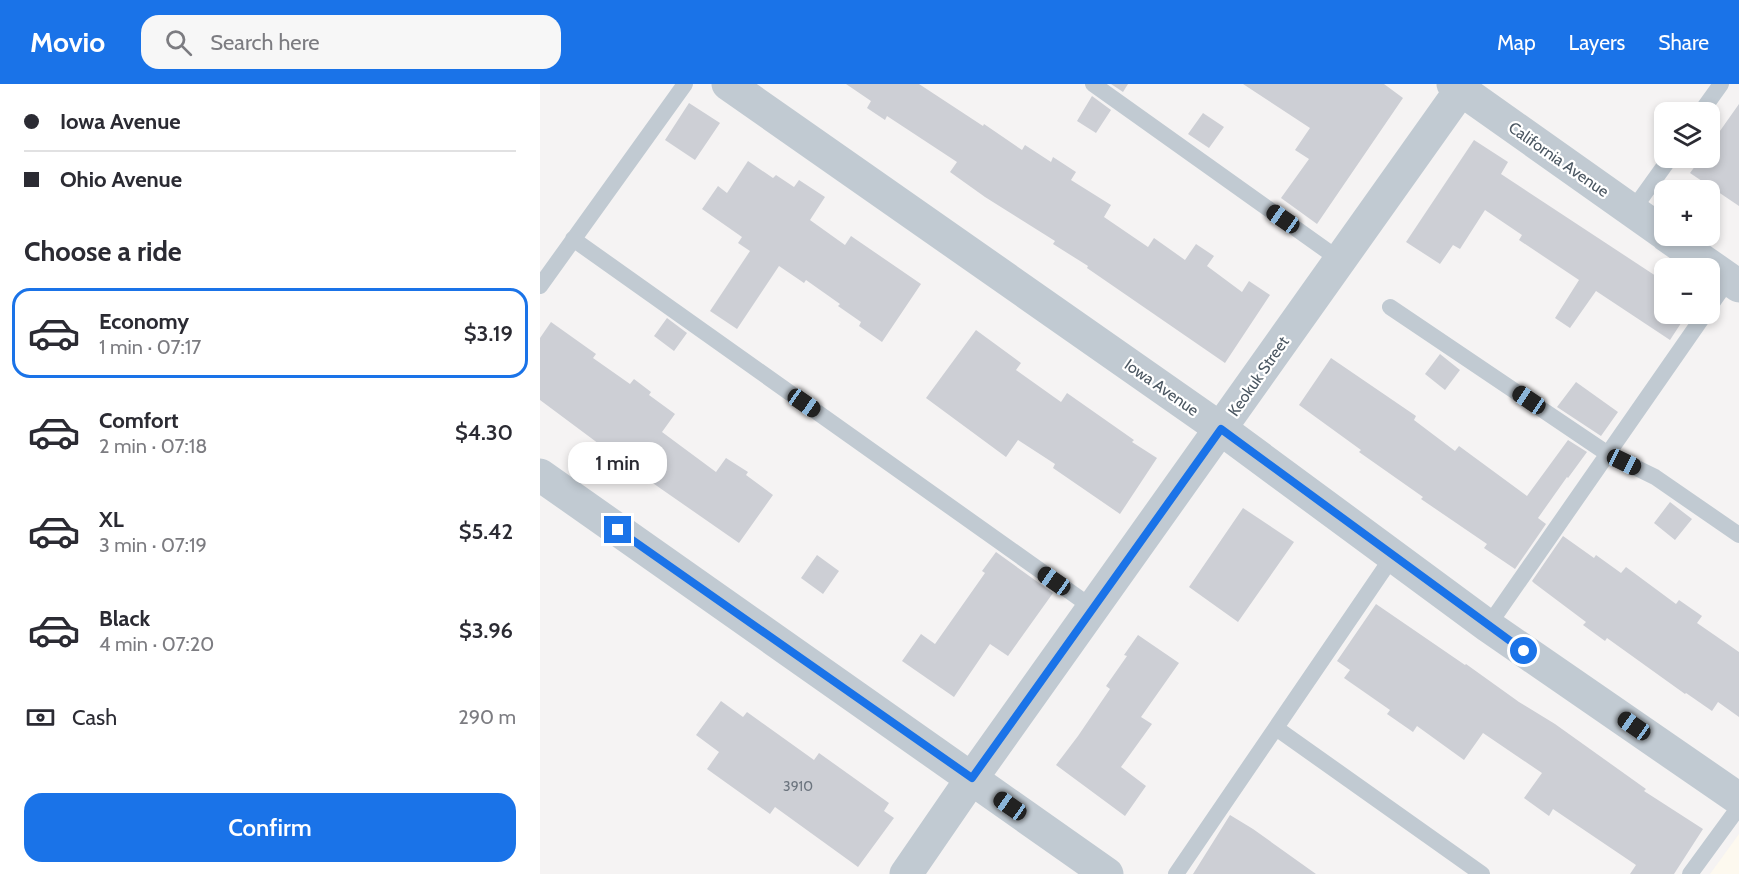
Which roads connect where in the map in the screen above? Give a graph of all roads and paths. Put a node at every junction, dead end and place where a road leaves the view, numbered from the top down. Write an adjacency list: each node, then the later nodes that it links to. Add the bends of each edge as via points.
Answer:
1 (685, 84): 10 (lane)
2 (728, 84): 18 (street, Iowa Avenue)
3 (1093, 84): 12 (lane)
4 (1721, 84): 6 (lane)
5 (1460, 86): 8 (street, California Avenue); 12 (street, Keokuk Street)
6 (1708, 102)
7 (1663, 168): 8 (lane)
8 (1632, 211): 9 (street, California Avenue)
9 (1654, 227)
10 (573, 239): 14 (lane); 23 (lane)
11 (1682, 246): 13 (street, California Avenue)
12 (1340, 260): 18 (street, Keokuk Street)
13 (1734, 282): 15 (lane)
14 (540, 286)
15 (1720, 296)
16 (1390, 307): 19 (lane)
17 (1698, 324): 19 (lane)
18 (1221, 429): 22 (street, Iowa Avenue); 23 (street, Keokuk Street)
19 (1608, 454): 21 (lane, via 1655,477); 24 (lane)
20 (540, 475): 26 (street)
21 (1739, 535)
22 (1393, 556): 24 (street, Iowa Avenue); 25 (lane)
23 (1092, 608): 26 (street, Keokuk Street)
24 (1488, 626): 27 (street, Iowa Avenue)
25 (1276, 728): 31 (lane); 32 (lane)
26 (972, 778): 29 (street, Keokuk Street); 30 (street)
27 (1739, 799)
28 (1739, 807): 33 (lane)
29 (906, 874)
30 (1107, 874)
31 (1176, 874)
32 (1482, 874)
33 (1690, 874)

